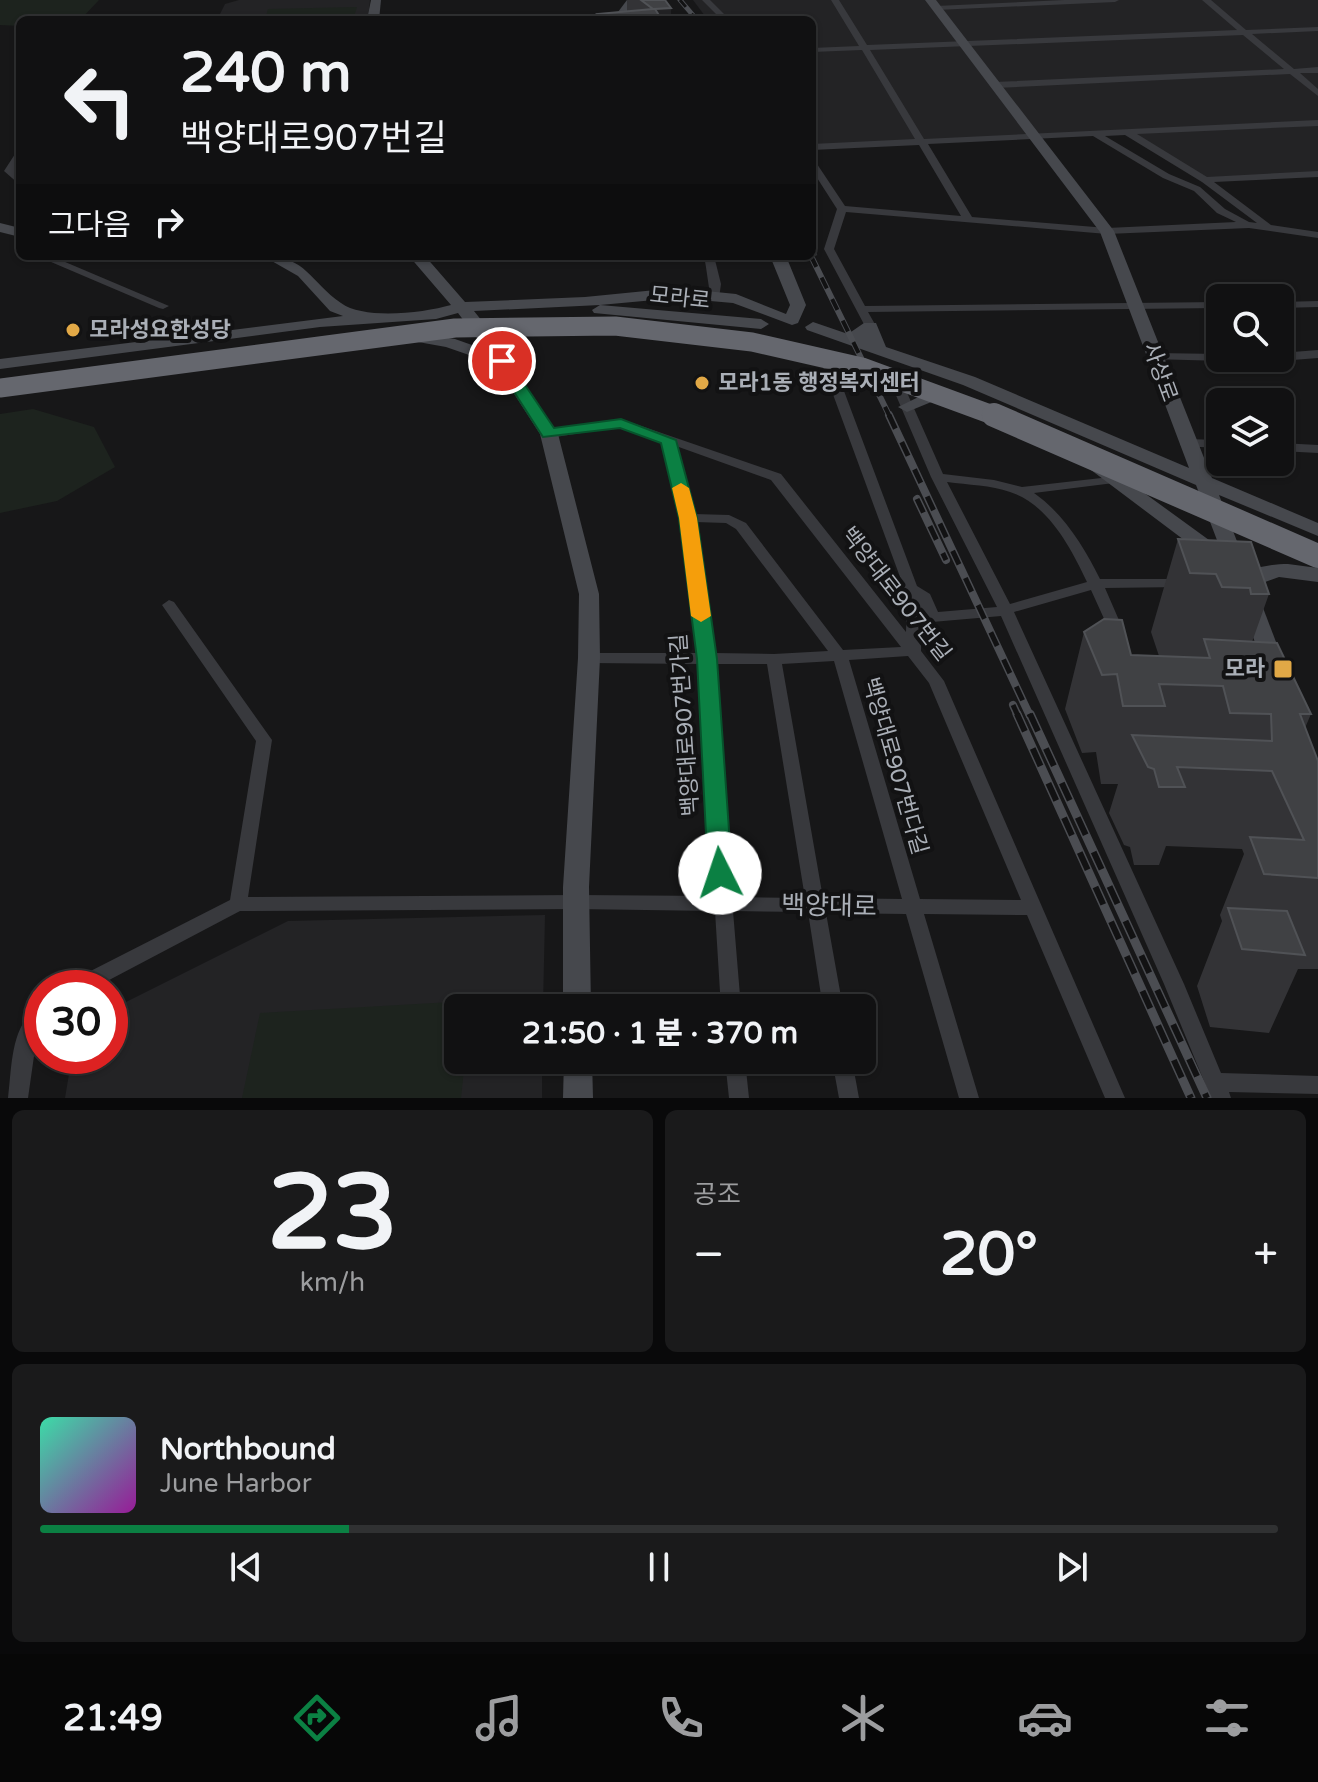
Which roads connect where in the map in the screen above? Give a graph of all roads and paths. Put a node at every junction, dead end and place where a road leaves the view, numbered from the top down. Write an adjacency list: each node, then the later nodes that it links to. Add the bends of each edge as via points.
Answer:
1 (706, 0): 6 (street)
2 (835, 0): 10 (street)
3 (1115, 0): 5 (street)
4 (1206, 0): 8 (street)
5 (933, 4): 9 (main road, 사상로)
6 (722, 16)
7 (1318, 29): 8 (street)
8 (1245, 32): 9 (street); 13 (street)
9 (963, 43): 10 (street); 14 (main road, 사상로)
10 (864, 47): 11 (street); 20 (street)
11 (816, 50)
12 (1318, 70): 13 (street)
13 (1292, 71): 14 (street); 15 (street)
14 (995, 85): 19 (main road, 사상로)
15 (1318, 93)
16 (1318, 123): 17 (street)
17 (1127, 132): 18 (street); 26 (street)
18 (1094, 134): 19 (street); 29 (street, via 1197,189 1221,211)
19 (1035, 137): 20 (street); 31 (main road, 사상로)
20 (921, 141): 21 (street); 28 (street)
21 (816, 147)
22 (16, 160): 25 (street, via 9,171)
23 (816, 169): 27 (street)
24 (1318, 174): 26 (street)
25 (16, 178)
26 (1205, 180): 30 (street)
27 (842, 209): 28 (street); 33 (street)
28 (969, 220): 31 (street)
29 (1249, 225): 30 (street); 31 (street)
30 (1269, 227): 32 (street)
31 (1107, 231): 45 (main road, 사상로)
32 (1318, 235)
33 (829, 249): 34 (street); 47 (street)
34 (816, 250)
35 (52, 260): 44 (street)
36 (279, 260): 46 (main road, via 303,273)
37 (421, 260): 40 (main road)
38 (710, 260): 41 (street)
39 (780, 260): 52 (main road, via 798,305)
40 (445, 289): 49 (main road); 50 (main road)
41 (715, 296): 50 (main road, 모라로, via 676,293); 52 (main road, 모라로, via 759,306)
42 (1312, 304): 48 (street)
43 (1206, 305): 45 (street)
44 (163, 306)
45 (1136, 306): 47 (street); 65 (main road, 사상로)
46 (336, 308): 51 (main road); 53 (main road)
47 (863, 309): 55 (street)
48 (1318, 316)
49 (408, 317): 50 (main road, 모라로); 51 (main road, 모라로)
50 (471, 317): 54 (main road, 모라로, via 589,310); 58 (main road, 모라로); 60 (main road, 모라로, via 714,337); 69 (main road)
51 (385, 319): 53 (main road, 모라로)
52 (789, 320): 54 (main road, 모라로); 56 (main road, 모라로)
53 (320, 322): 57 (main road, 모라로)
54 (761, 324): 60 (main road, via 752,334)
55 (870, 326): 59 (main road); 61 (main road)
56 (813, 327): 59 (main road); 62 (main road, via 820,341)
57 (251, 332): 67 (main road, via 243,335 239,348); 70 (main road, 모라로)
58 (424, 339): 67 (main road, 모라로); 69 (main road)
59 (849, 341): 61 (main road)
60 (757, 346): 62 (main road, 모라로, via 776,354)
61 (879, 350): 84 (main road, via 969,381)
62 (805, 352): 68 (main road)
63 (1318, 354): 64 (street)
64 (1294, 356)
65 (1155, 357): 66 (street); 81 (main road, 사상로)
66 (1206, 357)
67 (271, 359): 75 (main road, 모라로)
68 (826, 359): 72 (main road); 99 (street)
69 (502, 361): 77 (main road)
70 (0, 364)
71 (0, 375): 92 (highway, 모라로, via 455,318 625,316 701,324 824,345 901,365)
72 (895, 379): 74 (main road); 76 (street)
73 (0, 388): 93 (highway, 모라로, bridge, via 455,328 615,326 691,333 752,342 906,381)
74 (935, 394): 76 (main road); 83 (main road)
75 (0, 396)
76 (907, 407): 85 (street)
77 (549, 434): 78 (street, 백양대로907번길, via 621,423); 105 (main road, via 589,594)
78 (668, 440): 89 (street, 백양대로907번가길); 102 (street, 백양대로907번길, via 776,477)
79 (1206, 446): 81 (street)
80 (1294, 448): 82 (street)
81 (1189, 449): 84 (main road); 87 (main road, 사상로)
82 (1318, 449)
83 (1092, 464): 86 (main road); 90 (main road)
84 (1164, 464): 87 (main road)
85 (938, 477): 88 (street); 101 (street)
86 (1114, 479): 88 (street); 96 (main road)
87 (1204, 481): 90 (main road, 사상로); 91 (main road)
88 (1021, 491): 98 (street, via 1053,513)
89 (688, 518): 104 (street, 백양대로907번다길, via 729,519 741,526); 106 (street, 백양대로907번가길)
90 (1218, 520): 94 (main road); 96 (main road, 사상로)
91 (1318, 530)
92 (1318, 543)
93 (1318, 556)
94 (1318, 566)
95 (1318, 575): 96 (main road, via 1296,569)
96 (1238, 579): 108 (main road, 사상로)
97 (1198, 582): 98 (street)
98 (1095, 584): 101 (street); 103 (street)
99 (912, 589): 101 (street, via 925,597 932,617); 102 (street)
100 (169, 605): 110 (street, via 264,740)
101 (1006, 610): 124 (street)
102 (913, 651): 104 (street); 114 (street, 백양대로907번길, via 936,681)
103 (1126, 652)
104 (840, 656): 107 (street); 113 (street, 백양대로907번다길)
105 (589, 658): 106 (street); 109 (main road)
106 (707, 659): 107 (street); 111 (street, 백양대로907번가길)
107 (774, 659): 112 (street)
108 (1281, 684)
109 (576, 902): 110 (street, 백양대로); 111 (street, 백양대로); 116 (main road)
110 (238, 904): 115 (street)
111 (722, 904): 112 (street, 백양대로); 117 (street, 백양대로907번가길)
112 (816, 905): 113 (street, 백양대로); 118 (street)
113 (913, 907): 114 (street, 백양대로); 129 (street, 백양대로907번다길)
114 (1034, 908): 130 (street, 백양대로907번길)
115 (111, 970)
116 (577, 994)
117 (730, 994)
118 (831, 994)
119 (24, 1058): 125 (street)
120 (578, 1074): 126 (main road)
121 (736, 1074): 127 (street)
122 (845, 1074): 128 (street)
123 (1318, 1085): 124 (street)
124 (1218, 1090)
125 (18, 1098)
126 (578, 1098)
127 (739, 1098)
128 (849, 1098)
129 (969, 1098)
130 (1115, 1098)

